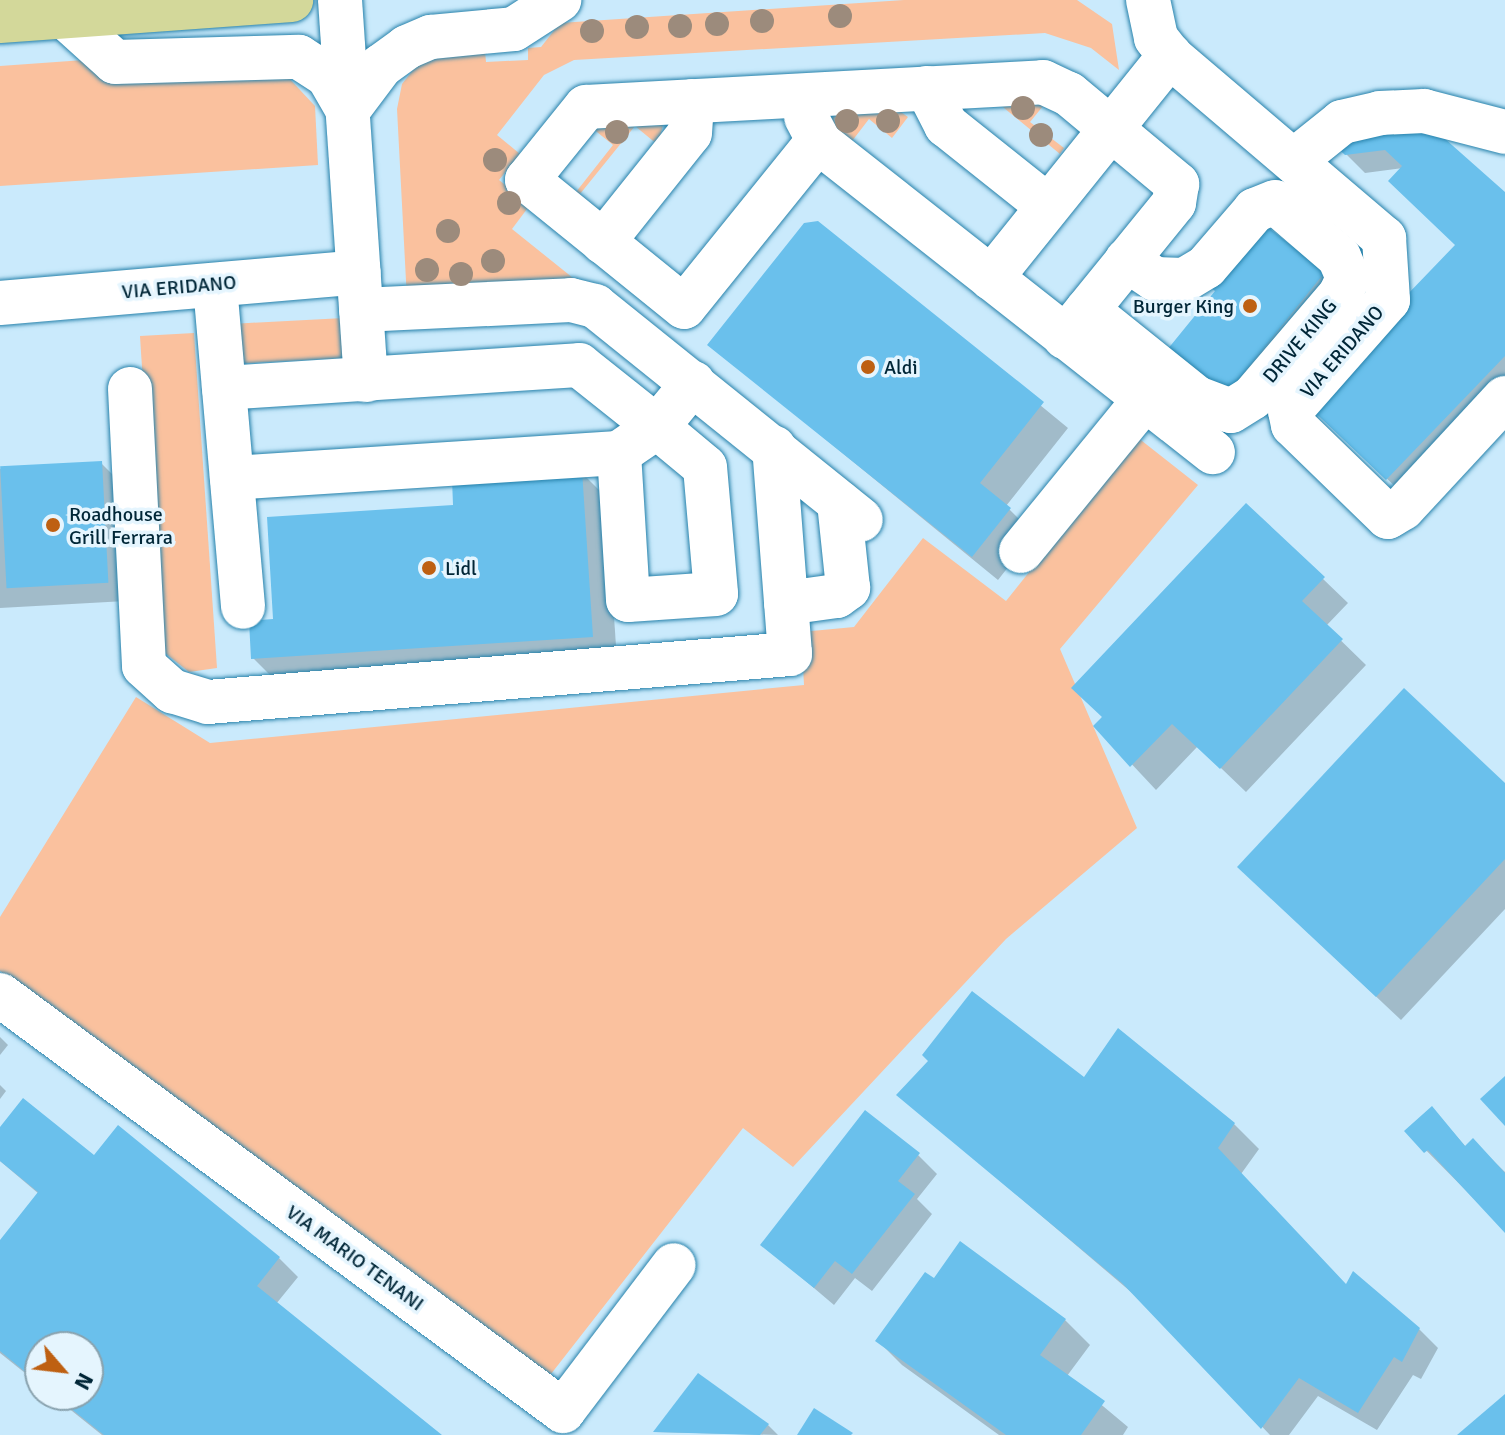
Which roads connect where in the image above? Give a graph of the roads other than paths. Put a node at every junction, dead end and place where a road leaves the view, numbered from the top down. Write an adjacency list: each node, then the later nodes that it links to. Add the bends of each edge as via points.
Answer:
1 (291, 0): 5 (main road)
2 (340, 0): 12 (street)
3 (559, 0): 12 (street, via 514,29 431,37 407,47 381,66)
4 (1148, 0): 7 (street, VIA ERIDANO, via 1151,26)
5 (65, 17): 6 (main road); 12 (street, via 115,62 299,57 328,76)
6 (0, 21)
7 (1170, 55): 11 (street); 15 (street, VIA ERIDANO)
8 (927, 88): 9 (street); 11 (street, via 1043,82 1059,87); 16 (street, via 946,125)
9 (804, 95): 10 (street); 14 (street, via 806,123)
10 (692, 101): 17 (street, via 690,133); 17 (street, via 586,107 527,180)
11 (1112, 128): 16 (street); 18 (street, via 1177,184 1174,203)
12 (350, 129): 21 (street)
13 (1505, 132): 15 (street, via 1424,111 1380,113 1342,122)
14 (818, 141): 17 (street, via 684,307); 19 (street)
15 (1296, 159): 28 (street, VIA ERIDANO, via 1384,238 1389,264 1388,300 1290,411 1293,425 1388,517 1403,508)
16 (1048, 206): 19 (street)
17 (603, 242)
18 (1127, 260): 23 (street); 23 (street, DRIVE KING, via 1155,279 1184,280 1206,267 1248,215 1275,202 1339,257 1348,278 1340,295 1252,398 1231,411 1197,398)
19 (991, 278): 23 (street)
20 (215, 286): 21 (street, VIA ERIDANO); 22 (street, VIA ERIDANO); 26 (street)
21 (360, 291): 24 (street); 25 (street, VIA ERIDANO, via 571,300 595,306)
22 (0, 303)
23 (1076, 323): 29 (street)
24 (366, 380): 26 (street); 30 (street, via 579,365)
25 (693, 383): 30 (street); 31 (street, VIA ERIDANO)
26 (224, 388): 34 (street)
27 (130, 389): 36 (street, via 144,666 172,691 208,702 790,654)
28 (1505, 398)
29 (1145, 399): 32 (street); 35 (street)
30 (657, 427): 33 (street); 33 (street, via 705,467 716,594 628,600)
31 (774, 448): 36 (street); 36 (street, VIA ERIDANO, via 850,511 848,588 837,596)
32 (1213, 452)
33 (619, 453): 34 (street)
34 (232, 478): 37 (street)
35 (1021, 551)
36 (786, 603)
37 (243, 607)
38 (0, 995): 39 (street, VIA MARIO TENANI, via 563,1411)
39 (674, 1265)

